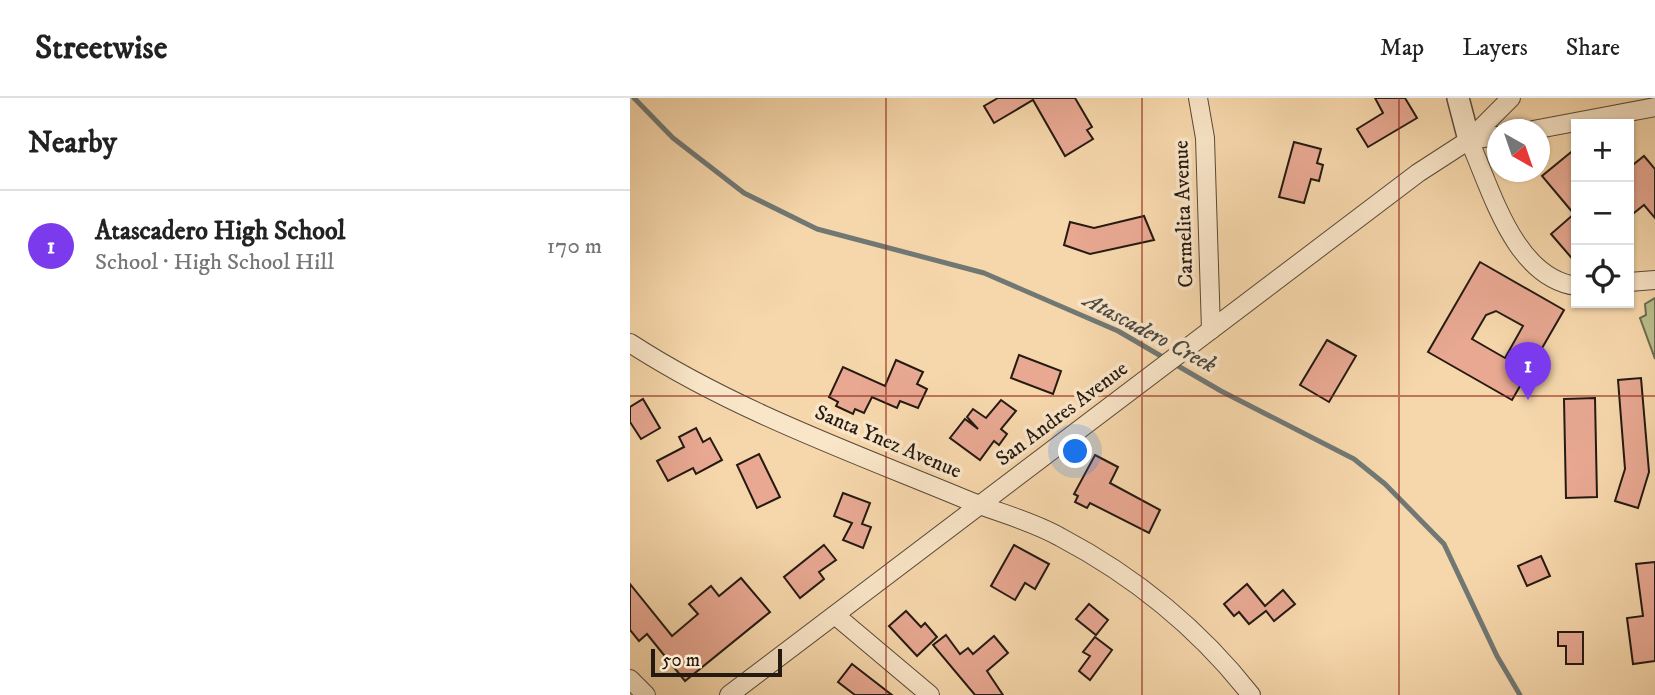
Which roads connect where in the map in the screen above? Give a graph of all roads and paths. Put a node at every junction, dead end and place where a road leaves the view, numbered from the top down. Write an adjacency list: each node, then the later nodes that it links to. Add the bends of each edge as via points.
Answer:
1 (1198, 98): 11 (street, Carmelita Avenue, via 1205,138)
2 (1458, 98): 7 (street)
3 (1511, 98): 7 (street)
4 (1655, 107): 5 (street)
5 (1550, 127)
6 (1487, 137): 7 (street, San Andres Avenue)
7 (1469, 140): 10 (street, via 1526,258 1545,276); 11 (street, San Andres Avenue, via 1418,173)
8 (1655, 281): 9 (street)
9 (1634, 282)
10 (1571, 284)
11 (1211, 330): 13 (street, San Andres Avenue)
12 (630, 343): 13 (street, Santa Ynez Avenue, via 726,396)
13 (979, 505): 14 (street, San Andres Avenue); 19 (street, Santa Ynez Avenue, via 1031,523 1107,566 1186,624 1222,658)
14 (835, 615): 17 (street, San Andres Avenue); 18 (street)
15 (630, 679): 16 (street)
16 (646, 695)
17 (730, 695)
18 (930, 695)
19 (1251, 695)

